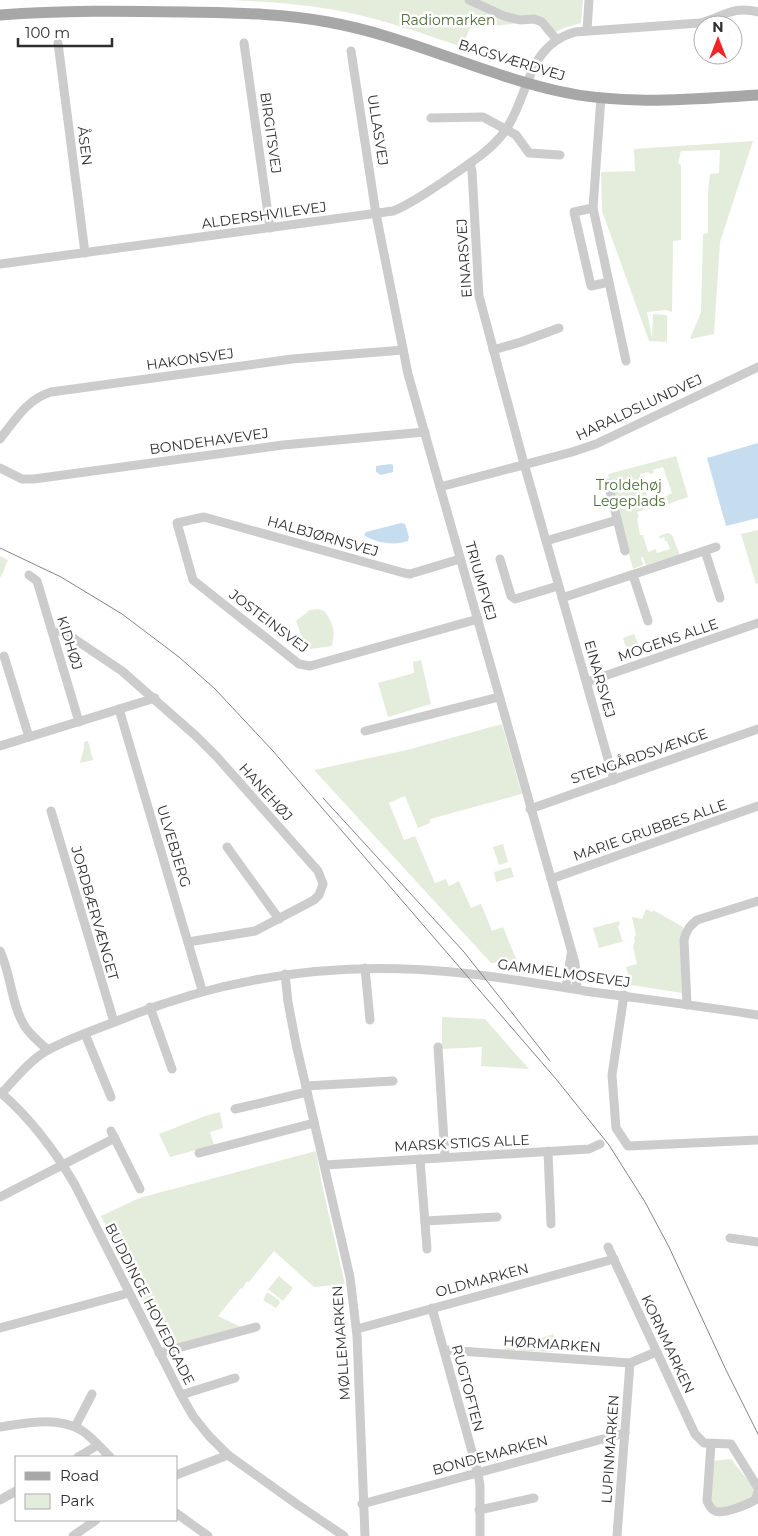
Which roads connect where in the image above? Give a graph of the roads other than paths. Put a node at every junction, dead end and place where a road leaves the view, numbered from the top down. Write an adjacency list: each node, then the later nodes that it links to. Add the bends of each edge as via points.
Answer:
1 (469, 0): 6 (street, via 504,16 542,22)
2 (589, 0): 5 (street)
3 (758, 12): 5 (street, via 729,11 700,23)
4 (0, 16): 10 (main road, BAGSVÆRDVEJ, via 142,11 293,17 379,33)
5 (587, 30): 6 (street)
6 (556, 39): 10 (street, ALDERSHVILEVEJ, via 541,54)
7 (58, 42): 20 (street, ÅSEN)
8 (244, 43): 19 (street, BIRGITSVEJ)
9 (351, 51): 18 (street, ULLASVEJ)
10 (528, 83): 12 (main road, BAGSVÆRDVEJ); 14 (street, ALDERSHVILEVEJ)
11 (758, 95): 12 (main road, BAGSVÆRDVEJ, via 673,100)
12 (601, 98): 17 (street)
13 (431, 118): 14 (street, via 483,117)
14 (506, 130): 15 (street, via 516,135 529,153); 16 (street, ALDERSHVILEVEJ)
15 (560, 155)
16 (470, 163): 18 (street, ALDERSHVILEVEJ, via 402,208); 25 (street, EINARSVEJ, via 478,290)
17 (593, 208): 22 (street); 22 (street, via 574,212 591,286)
18 (376, 214): 19 (street, ALDERSHVILEVEJ); 24 (street, TRIUMFVEJ)
19 (270, 228): 20 (street, ALDERSHVILEVEJ)
20 (85, 253): 21 (street, ALDERSHVILEVEJ)
21 (0, 264)
22 (609, 282): 26 (street)
23 (559, 328): 25 (street)
24 (403, 350): 28 (street, TRIUMFVEJ); 29 (street, HAKONSVEJ, via 288,360 52,392 34,399)
25 (493, 350): 30 (street, EINARSVEJ)
26 (626, 361)
27 (758, 367): 30 (street, HARALDSLUNDVEJ, via 596,444)
28 (425, 432): 31 (street, BONDEHAVEVEJ, via 283,445 34,479 22,479); 33 (street, TRIUMFVEJ)
29 (0, 439)
30 (524, 464): 33 (street, HARALDSLUNDVEJ); 36 (street, EINARSVEJ)
31 (0, 468)
32 (608, 483): 34 (street)
33 (440, 486): 40 (street, TRIUMFVEJ)
34 (617, 520): 36 (street); 38 (street)
35 (177, 523): 40 (street, HALBJØRNSVEJ, via 204,517 410,574); 47 (street, JOSTEINSVEJ, via 193,580 299,664 310,666)
36 (546, 541): 44 (street, EINARSVEJ)
37 (716, 547): 39 (street)
38 (625, 551)
39 (705, 551): 43 (street); 46 (street)
40 (460, 559): 47 (street, TRIUMFVEJ)
41 (500, 559): 44 (street, via 511,596 515,598)
42 (29, 575): 56 (street, KIDHØJ, via 37,581)
43 (632, 575): 45 (street); 48 (street)
44 (558, 586): 45 (street, EINARSVEJ)
45 (562, 598): 52 (street, EINARSVEJ)
46 (720, 598)
47 (478, 619): 53 (street, TRIUMFVEJ)
48 (648, 621)
49 (758, 623): 52 (street, MOGENS ALLE)
50 (59, 630): 54 (street, HANEHØJ, via 122,671)
51 (4, 656): 59 (street)
52 (587, 682): 61 (street, EINARSVEJ)
53 (499, 697): 58 (street); 63 (street, TRIUMFVEJ)
54 (155, 698): 55 (street); 68 (street, HANEHØJ, via 217,757 318,871 323,884 319,895)
55 (119, 709): 56 (street); 69 (street, ULVEBJERG)
56 (79, 722): 59 (street)
57 (758, 729): 61 (street, STENGÅRDSVÆNGE)
58 (365, 731)
59 (29, 737): 60 (street)
60 (0, 746)
61 (614, 780): 63 (street, STENGÅRDSVÆNGE)
62 (758, 806): 66 (street, MARIE GRUBBES ALLE)
63 (530, 809): 66 (street, TRIUMFVEJ)
64 (51, 811): 82 (street, JORDBÆRVÆNGET)
65 (228, 847): 68 (street)
66 (551, 879): 71 (street, TRIUMFVEJ)
67 (758, 901): 78 (street, via 697,920 689,926 684,940)
68 (279, 919): 69 (street, HANEHØJ, via 245,934)
69 (188, 942): 76 (street, ULVEBJERG)
70 (0, 951): 85 (street, via 18,1014 24,1026)
71 (571, 952): 74 (street, TRIUMFVEJ); 75 (street, TRIUMFVEJ)
72 (365, 968): 73 (street, GAMMELMOSEVEJ); 74 (street, GAMMELMOSEVEJ, via 452,972); 81 (street)
73 (285, 974): 76 (street, GAMMELMOSEVEJ); 88 (street, MØLLEMARKEN)
74 (566, 987): 75 (street, GAMMELMOSEVEJ)
75 (577, 989): 77 (street, GAMMELMOSEVEJ)
76 (202, 990): 79 (street, GAMMELMOSEVEJ)
77 (624, 995): 78 (street, GAMMELMOSEVEJ); 93 (street, via 612,1075 616,1128 628,1146)
78 (688, 1004): 80 (street, GAMMELMOSEVEJ)
79 (150, 1008): 82 (street, GAMMELMOSEVEJ); 86 (street)
80 (758, 1015)
81 (370, 1020)
82 (114, 1022): 83 (street, GAMMELMOSEVEJ)
83 (85, 1034): 85 (street, GAMMELMOSEVEJ); 90 (street)
84 (438, 1046): 97 (street)
85 (48, 1050): 89 (street, GAMMELMOSEVEJ)
86 (172, 1070)
87 (393, 1081): 88 (street)
88 (306, 1089): 91 (street); 92 (street, MØLLEMARKEN)
89 (1, 1092): 99 (street, BUDDINGE HOVEDGADE)
90 (111, 1097)
91 (236, 1109)
92 (314, 1123): 96 (street); 100 (street, MØLLEMARKEN)
93 (758, 1140)
94 (600, 1144): 95 (street, MARSK STIGS ALLE, via 589,1149)
95 (548, 1151): 97 (street, MARSK STIGS ALLE); 105 (street)
96 (198, 1153)
97 (445, 1157): 98 (street, MARSK STIGS ALLE)
98 (420, 1159): 100 (street, MARSK STIGS ALLE); 104 (street)
99 (63, 1165): 101 (street, via 113,1135); 102 (street); 111 (street, BUDDINGE HOVEDGADE)
100 (324, 1165): 115 (street, MØLLEMARKEN, via 350,1277)
101 (140, 1189)
102 (0, 1197)
103 (497, 1217): 104 (street)
104 (425, 1221): 109 (street)
105 (551, 1224)
106 (730, 1238): 107 (street)
107 (758, 1242)
108 (608, 1247): 110 (street, KORNMARKEN)
109 (427, 1249)
110 (614, 1259): 112 (street, OLDMARKEN); 117 (street, KORNMARKEN)
111 (129, 1293): 113 (street); 118 (street, BUDDINGE HOVEDGADE)
112 (432, 1308): 115 (street, OLDMARKEN); 116 (street, RUGTOFTEN)
113 (0, 1328)
114 (256, 1328): 118 (street)
115 (357, 1329): 137 (street, MØLLEMARKEN)
116 (444, 1350): 119 (street, HØRMARKEN); 131 (street, RUGTOFTEN)
117 (656, 1352): 119 (street, HØRMARKEN); 126 (street, KORNMARKEN, via 695,1434 704,1443)
118 (159, 1353): 122 (street, BUDDINGE HOVEDGADE)
119 (630, 1363): 125 (street, LUPINMARKEN)
120 (235, 1378): 122 (street)
121 (92, 1394): 123 (street)
122 (180, 1395): 128 (street, BUDDINGE HOVEDGADE, via 209,1436)
123 (75, 1427): 124 (street, via 52,1422); 127 (street)
124 (0, 1428)
125 (625, 1433): 131 (street, BONDEMARKEN); 148 (street, LUPINMARKEN)
126 (711, 1444): 133 (street, KORNMARKEN, via 731,1444); 133 (street, KORNMARKEN, via 707,1502 710,1508 720,1512 748,1504 755,1500)
127 (98, 1445): 129 (street); 130 (street)
128 (228, 1455): 132 (street); 138 (street, BUDDINGE HOVEDGADE)
129 (80, 1456)
130 (109, 1456)
131 (478, 1473): 137 (street, BONDEMARKEN); 139 (street, RUGTOFTEN)
132 (178, 1474)
133 (758, 1490)
134 (15, 1492): 136 (street)
135 (534, 1498): 139 (street)
136 (0, 1500)
137 (362, 1504): 146 (street, MØLLEMARKEN)
138 (298, 1505): 144 (street, BUDDINGE HOVEDGADE); 145 (street, BUDDINGE HOVEDGADE)
139 (479, 1510): 147 (street, RUGTOFTEN)
140 (178, 1514): 143 (street)
141 (95, 1521): 142 (street)
142 (73, 1536)
143 (208, 1536)
144 (334, 1536)
145 (344, 1536)
146 (365, 1536)
147 (480, 1536)
148 (617, 1536)

